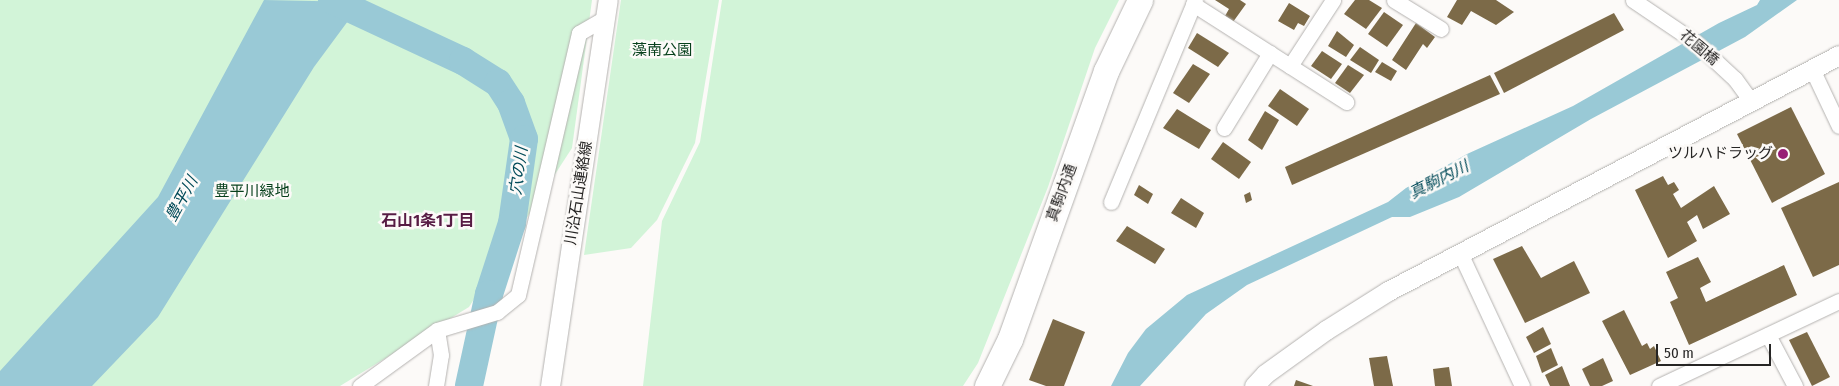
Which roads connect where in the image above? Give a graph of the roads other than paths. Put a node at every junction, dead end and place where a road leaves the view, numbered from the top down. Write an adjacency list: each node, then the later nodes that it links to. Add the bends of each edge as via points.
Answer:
1 (1140, 0): 24 (highway, 真駒内通, via 1106,71 1010,339)
2 (1333, 0): 10 (street)
3 (1394, 0): 7 (street)
4 (1632, 0): 12 (street, 花園橋, via 1695,42 1735,79)
5 (1194, 2): 8 (street); 16 (street)
6 (607, 9): 19 (street, via 579,33 518,295 497,312); 23 (street, 川沿石山連絡線)
7 (1441, 29)
8 (1270, 53): 10 (street); 15 (street)
9 (1839, 55): 11 (street)
10 (1290, 66): 13 (street)
11 (1812, 69): 12 (street); 14 (street)
12 (1751, 101): 17 (street)
13 (1346, 102)
14 (1839, 126)
15 (1224, 128)
16 (1111, 202)
17 (1460, 253): 25 (street, via 1388,291 1326,330 1265,374); 26 (street)
18 (1839, 301): 20 (street)
19 (438, 330): 21 (street); 22 (street, via 441,355)
20 (1768, 334): 27 (street); 28 (street)
21 (360, 386)
22 (436, 386)
23 (550, 386)
24 (987, 386)
25 (1254, 386)
26 (1522, 386)
27 (1659, 386)
28 (1795, 386)

